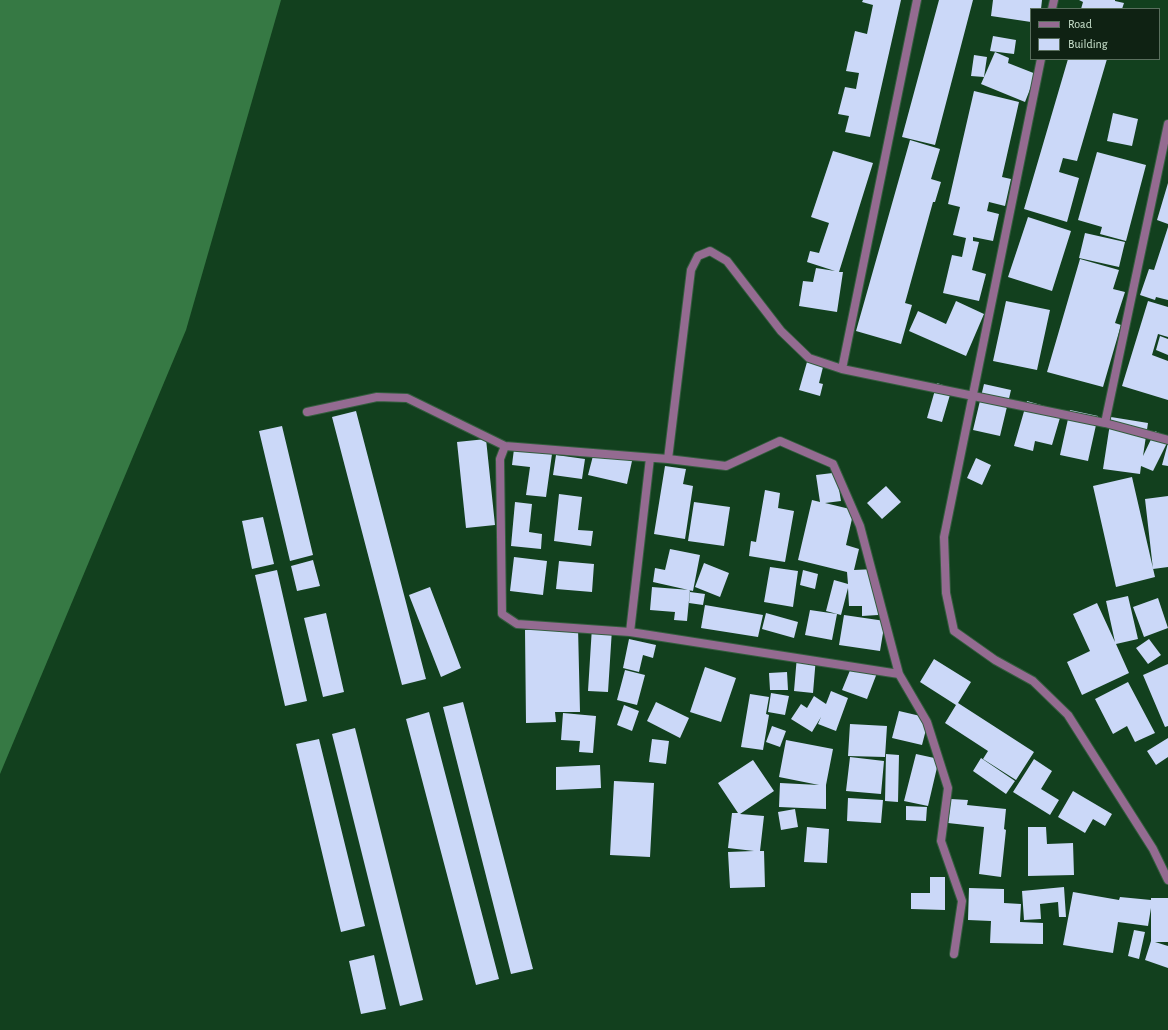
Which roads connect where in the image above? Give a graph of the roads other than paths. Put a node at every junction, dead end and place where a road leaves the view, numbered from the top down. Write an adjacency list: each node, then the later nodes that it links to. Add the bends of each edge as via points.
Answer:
1 (917, 0): 4 (street)
2 (1042, 60): 5 (street)
3 (1168, 124): 7 (street)
4 (842, 369): 5 (street); 11 (street, via 809,358 781,331 727,261 710,251 698,256 690,270)
5 (972, 396): 7 (street); 14 (street, via 944,537 946,593 954,631 995,660 1033,681 1068,715 1148,843)
6 (307, 412): 9 (street, via 377,397 407,398)
7 (1105, 423): 8 (street)
8 (1168, 440)
9 (505, 446): 10 (street); 12 (street, via 500,459 502,614 516,624)
10 (650, 458): 11 (street); 12 (street)
11 (668, 459): 13 (street, via 726,466 780,441 833,464 860,526)
12 (630, 632): 13 (street)
13 (899, 674): 15 (street, via 926,722 948,788 941,842 962,901)
14 (1168, 880)
15 (954, 954)

